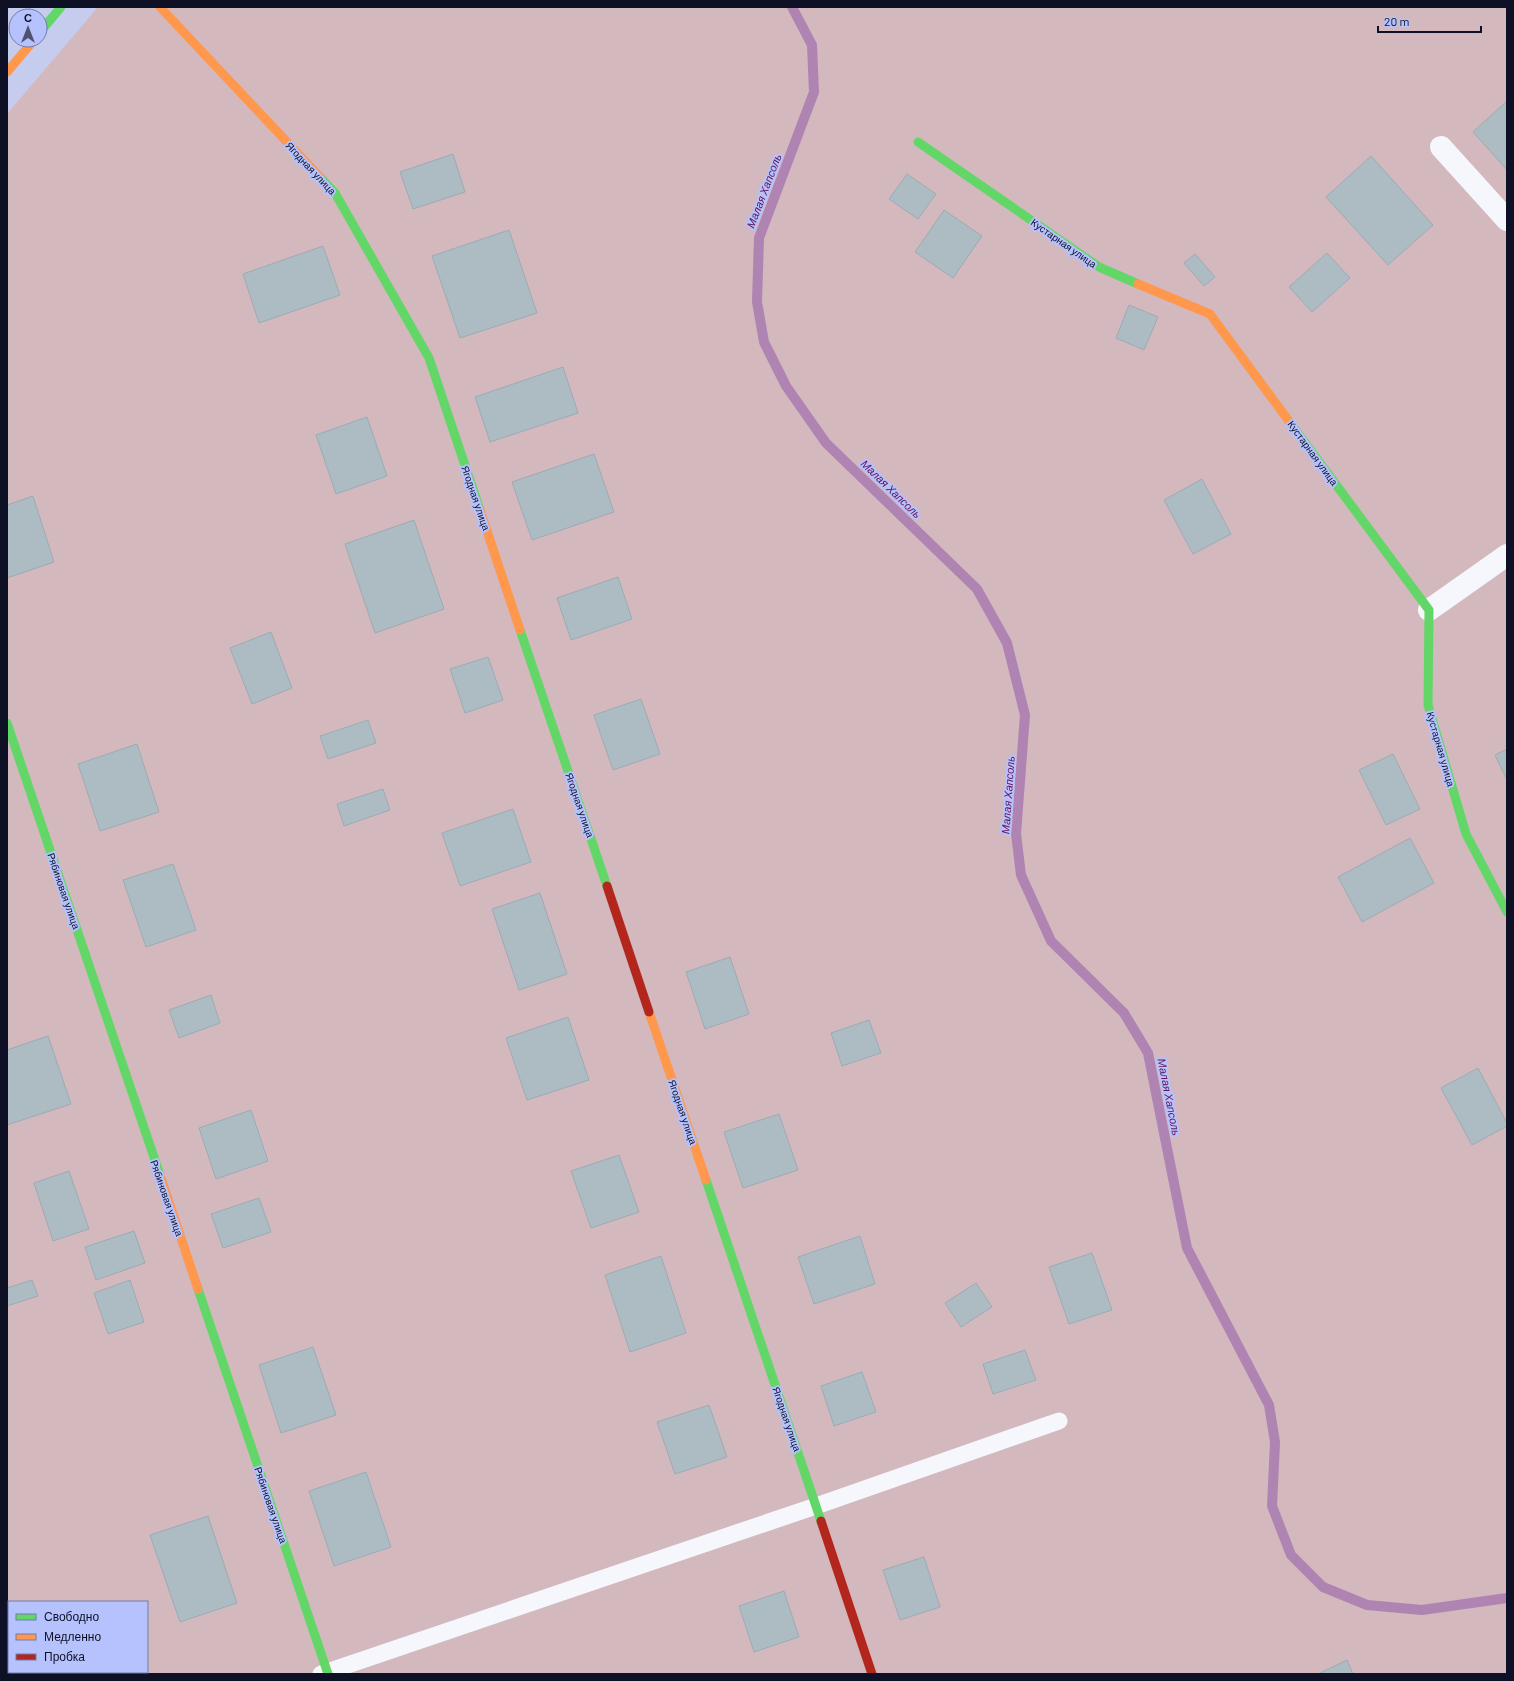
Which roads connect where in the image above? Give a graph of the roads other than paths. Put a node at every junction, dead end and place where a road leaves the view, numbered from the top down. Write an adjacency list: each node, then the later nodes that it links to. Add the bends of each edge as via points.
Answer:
1 (61, 7): 3 (street)
2 (160, 7): 14 (street, Ягодная улица, via 335,193 429,358)
3 (48, 22)
4 (27, 48): 5 (street)
5 (7, 72)
6 (918, 142): 10 (street, Кустарная улица, via 1099,268 1210,314)
7 (1441, 147): 8 (street)
8 (1507, 220)
9 (1507, 555): 10 (street)
10 (1429, 610): 12 (street, Кустарная улица, via 1428,705 1466,834)
11 (7, 723): 15 (street, Рябиновая улица)
12 (1507, 912)
13 (1059, 1421): 14 (lane)
14 (816, 1506): 15 (lane); 16 (street, Ягодная улица)
15 (325, 1673)
16 (872, 1674)

